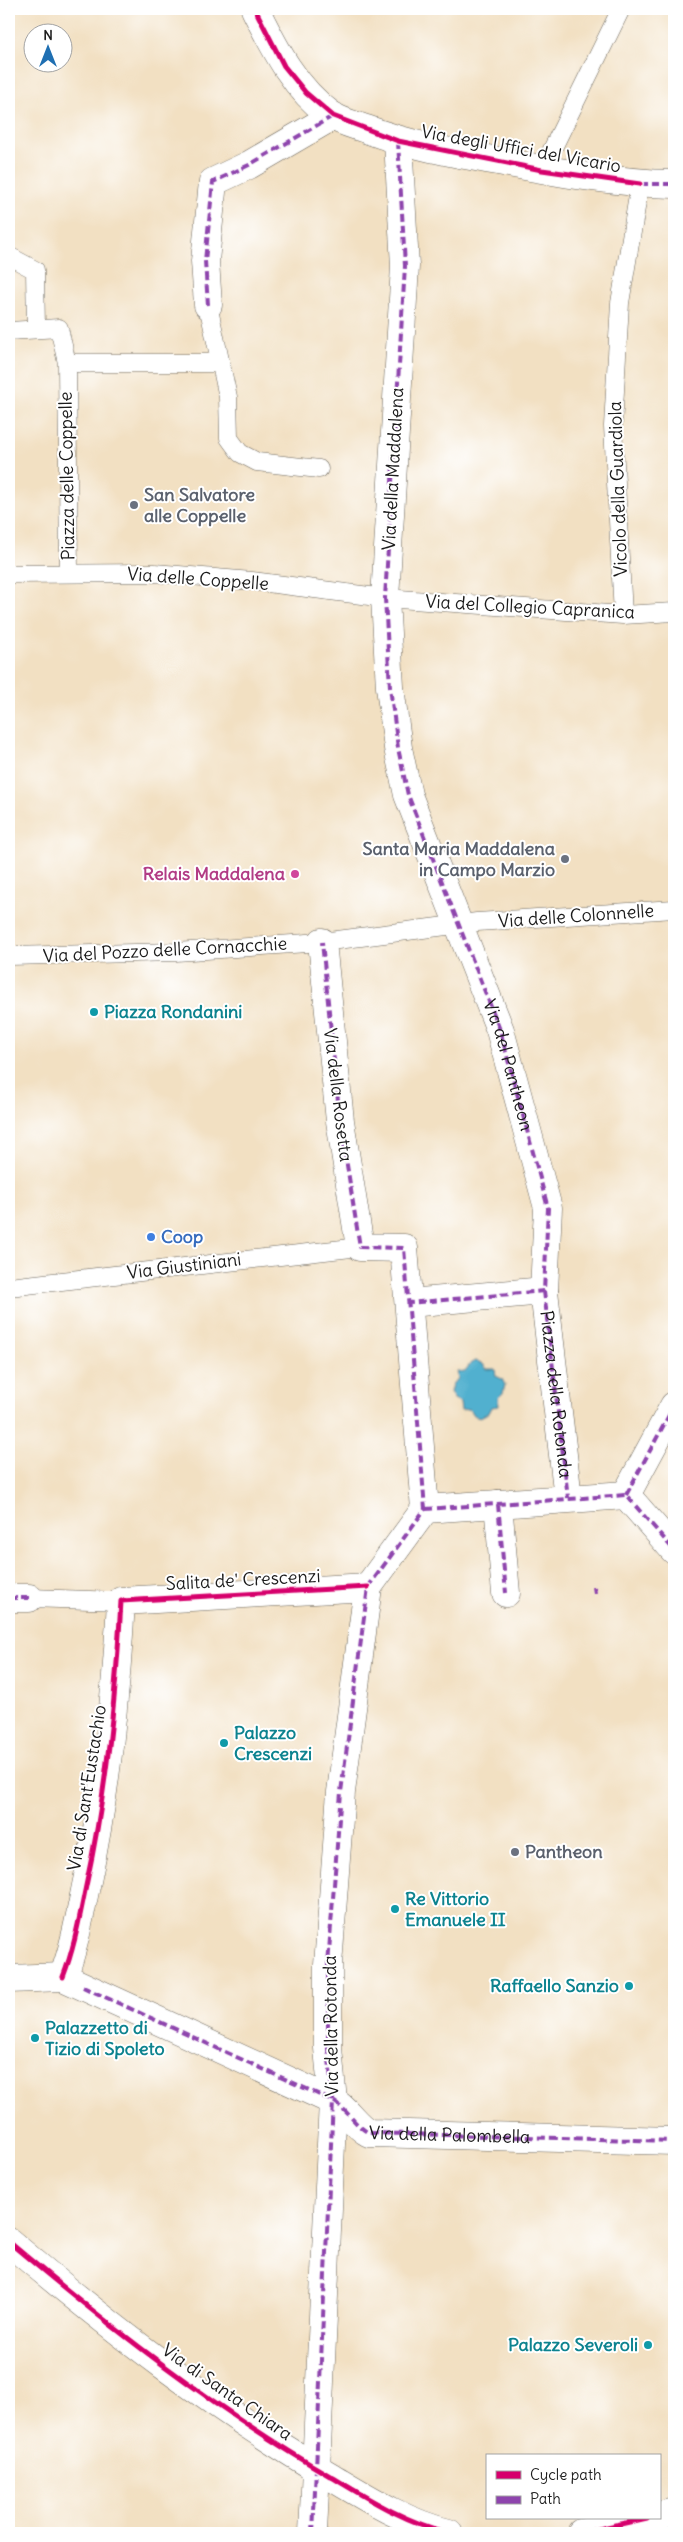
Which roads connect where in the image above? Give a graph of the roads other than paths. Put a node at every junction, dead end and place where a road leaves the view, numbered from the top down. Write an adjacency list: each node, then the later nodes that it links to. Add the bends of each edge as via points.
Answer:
1 (255, 9): 3 (street, Via degli Uffici del Vicario, via 284,66 306,93)
2 (621, 9): 5 (lane)
3 (333, 116): 4 (street, Via degli Uffici del Vicario); 9 (street, via 213,182 205,261)
4 (398, 141): 5 (street, Via degli Uffici del Vicario); 17 (street, Via della Maddalena, via 405,266)
5 (542, 170): 6 (street, Via degli Uffici del Vicario)
6 (640, 184): 7 (street, Via degli Uffici del Vicario); 19 (lane, Vicolo della Guardiola, via 620,303 613,426)
7 (674, 184)
8 (9, 256): 10 (lane, via 35,270)
9 (208, 305): 12 (lane)
10 (41, 329): 11 (lane); 13 (lane, Piazza delle Coppelle, via 59,328)
11 (9, 331)
12 (221, 362): 13 (lane); 14 (lane, via 228,397 229,438 240,453 256,462)
13 (66, 371): 15 (lane, Piazza delle Coppelle)
14 (319, 469)
15 (69, 573): 16 (lane, Via delle Coppelle); 17 (lane, Via delle Coppelle, via 164,574)
16 (9, 574)
17 (386, 598): 19 (lane, Via del Collegio Capranica); 20 (street, Via della Maddalena, via 390,687)
18 (674, 612): 19 (lane, Via del Collegio Capranica)
19 (623, 615)
20 (408, 795): 22 (street, Via del Pantheon)
21 (674, 909): 22 (lane, Via delle Colonnelle)
22 (467, 928): 23 (lane, Via delle Colonnelle); 25 (street, Via del Pantheon, via 500,1030)
23 (322, 942): 24 (lane, Via del Pozzo delle Cornacchie, via 176,952); 26 (street, Via della Rosetta, via 340,1121)
24 (9, 956)
25 (548, 1208): 28 (street, Piazza della Rotonda)
26 (360, 1247): 27 (lane, Via Giustiniani); 29 (street, via 404,1248)
27 (9, 1287)
28 (544, 1291): 29 (street, Piazza della Rotonda); 32 (street, Piazza della Rotonda)
29 (409, 1303): 34 (street)
30 (674, 1406): 31 (street)
31 (626, 1495): 32 (street, Piazza della Rotonda); 35 (street)
32 (568, 1498): 33 (street, Piazza della Rotonda)
33 (498, 1504): 34 (street, Piazza della Rotonda); 37 (street)
34 (425, 1509): 36 (street)
35 (674, 1550)
36 (368, 1587): 39 (street, Salita de' Crescenzi); 42 (street, Via della Rotonda, via 342,1784 328,1965 328,2048)
37 (506, 1593)
38 (19, 1598): 39 (lane)
39 (121, 1601): 41 (street, Via di Sant'Eustachio, via 117,1680 104,1788 73,1949)
40 (9, 1979): 41 (street)
41 (73, 1982): 42 (street, Via della Palombella)
42 (333, 2101): 43 (street, Via della Palombella, via 369,2133); 45 (street, Via della Rotonda)
43 (674, 2141)
44 (9, 2242): 45 (street, Via di Santa Chiara, via 128,2339 230,2414)
45 (315, 2467): 49 (street, Via della Rotonda); 50 (street, Via di Santa Chiara, via 404,2517)
46 (674, 2512): 47 (street)
47 (660, 2516)
48 (638, 2520): 51 (street)
49 (313, 2533)
50 (449, 2533)
51 (581, 2533)

